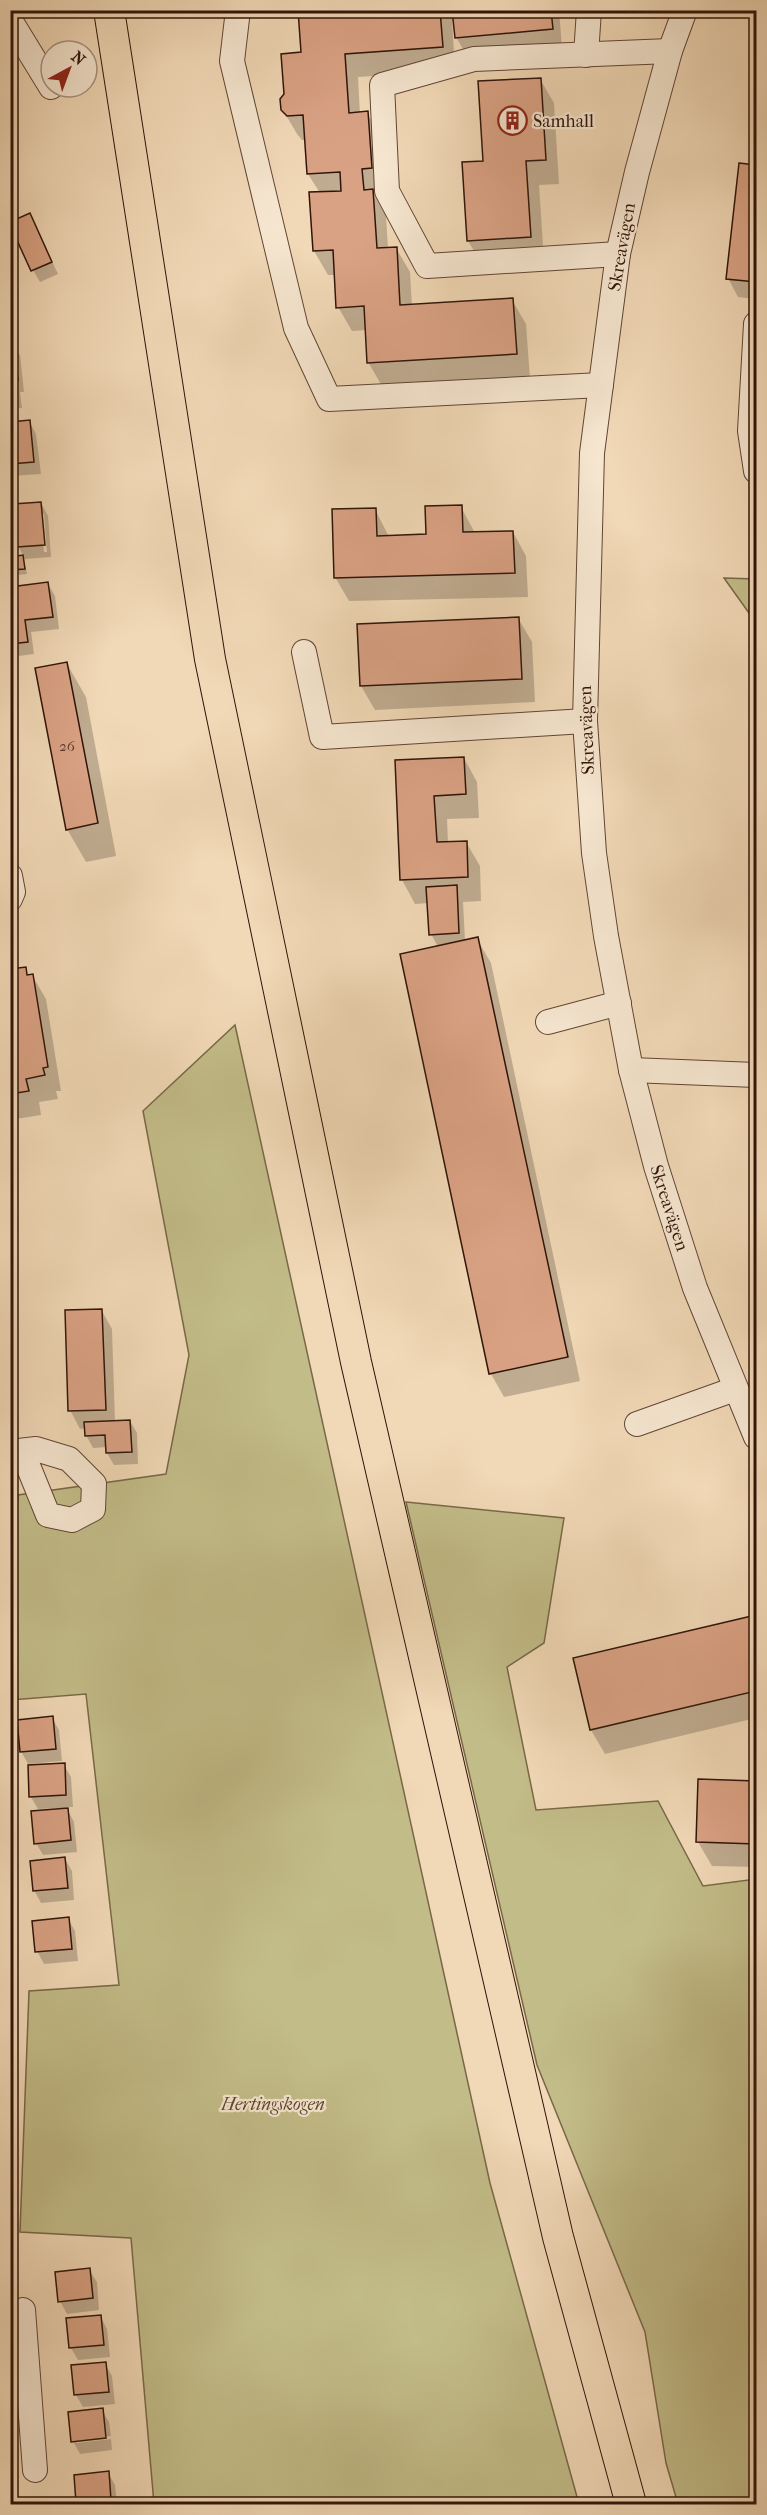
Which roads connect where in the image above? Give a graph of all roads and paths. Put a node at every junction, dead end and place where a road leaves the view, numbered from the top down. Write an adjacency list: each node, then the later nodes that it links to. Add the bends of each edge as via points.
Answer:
1 (109, 10): 27 (main road, via 210,659 344,1304 558,2237)
2 (238, 10): 11 (street, via 232,61 296,328 329,399)
3 (589, 10): 7 (street)
4 (684, 10): 6 (street, Skreavägen)
5 (10, 20): 8 (street)
6 (670, 51): 7 (street); 9 (street, Skreavägen)
7 (586, 55): 9 (street, via 474,59 382,85 387,191 427,266)
8 (39, 67)
9 (618, 254): 11 (street, Skreavägen)
10 (756, 324): 12 (street, via 750,431)
11 (601, 385): 14 (street, Skreavägen, via 592,453)
12 (756, 471)
13 (304, 652): 14 (street, via 322,737)
14 (585, 721): 17 (street, Skreavägen, via 594,853)
15 (10, 876): 16 (street)
16 (10, 899)
17 (619, 1003): 18 (street); 19 (street, Skreavägen)
18 (548, 1022)
19 (632, 1070): 20 (street); 21 (street, Skreavägen, via 656,1166 695,1288)
20 (756, 1075)
21 (735, 1389): 22 (street); 23 (street, Skreavägen)
22 (637, 1424)
23 (756, 1437)
24 (23, 2310): 25 (street)
25 (19, 2387): 26 (street)
26 (35, 2470)
27 (631, 2505)

